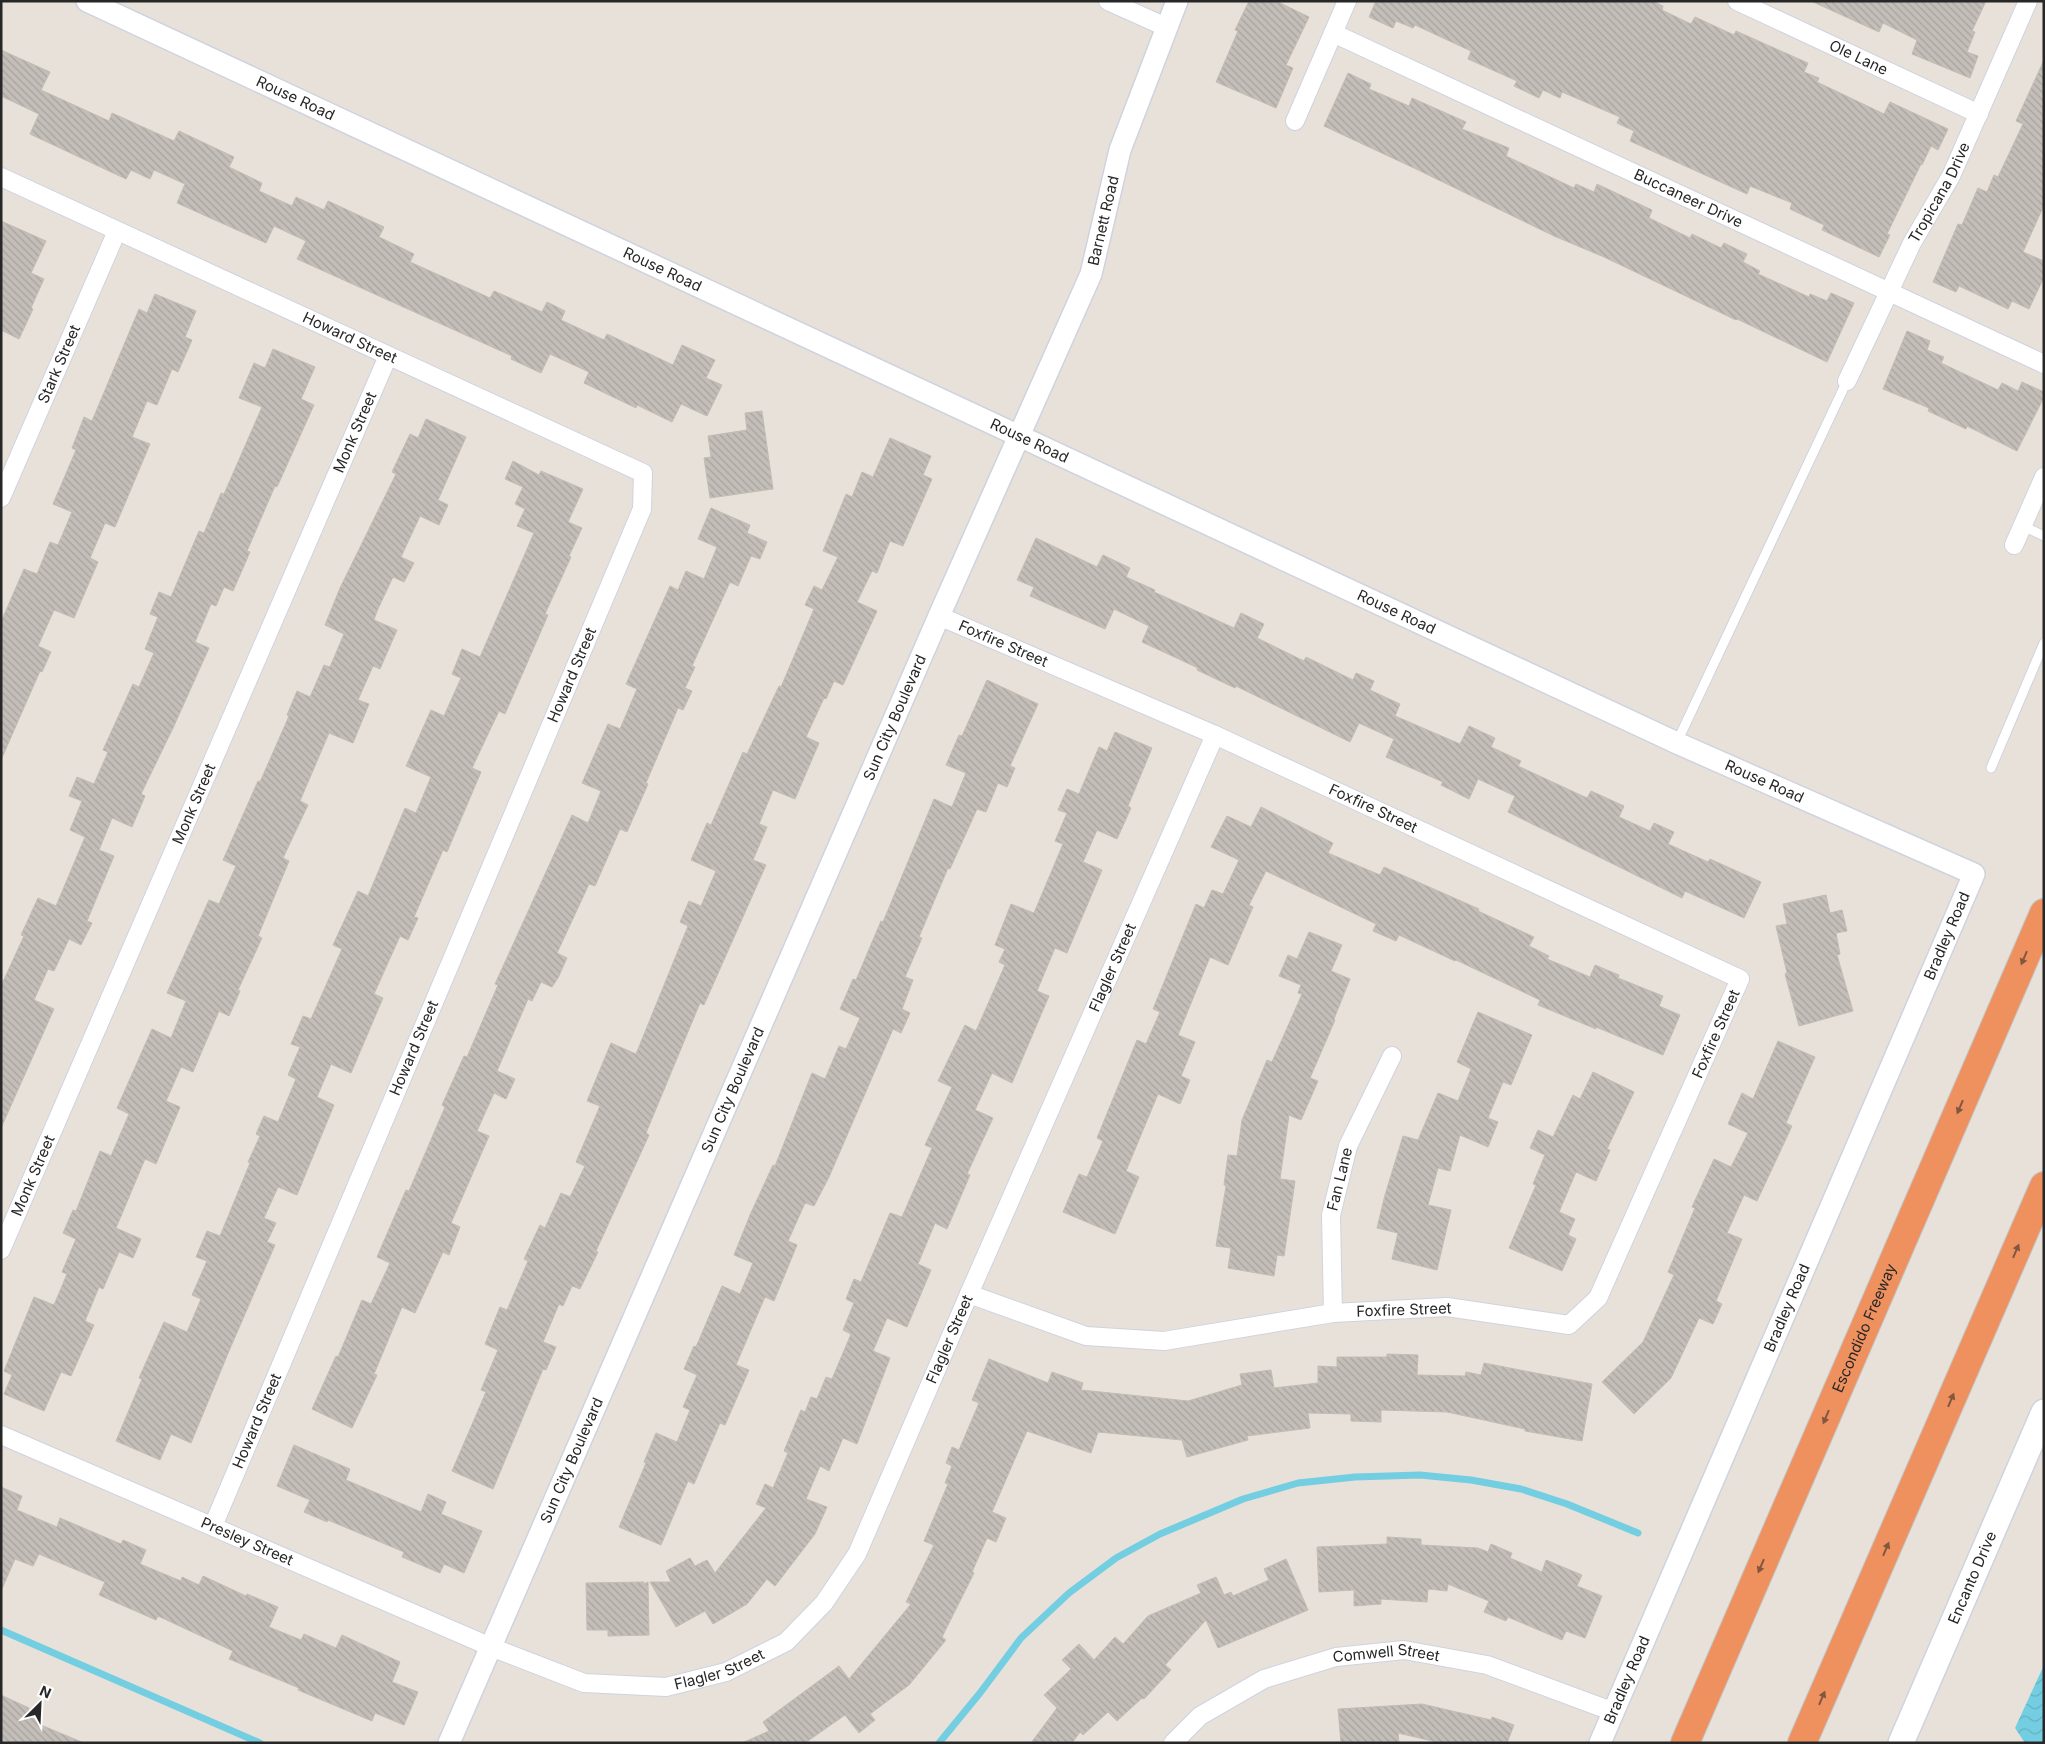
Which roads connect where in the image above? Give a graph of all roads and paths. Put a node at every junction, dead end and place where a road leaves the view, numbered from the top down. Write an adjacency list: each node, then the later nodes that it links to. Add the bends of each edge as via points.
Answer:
1 (87, 1): 17 (street, Rouse Road)
2 (1108, 1): 7 (street)
3 (1177, 1): 7 (street, Barnett Road)
4 (1347, 1): 8 (street)
5 (1737, 1): 9 (street, Ole Lane)
6 (2028, 1): 9 (street, Tropicana Drive)
7 (1166, 27): 17 (street, Barnett Road, via 1120,150 1091,274)
8 (1333, 33): 10 (street); 13 (street, Buccaneer Drive)
9 (1980, 114): 13 (street, Tropicana Drive, via 1951,176)
10 (1295, 121)
11 (1, 177): 12 (street, Howard Street)
12 (117, 231): 14 (street, Howard Street); 19 (street, Stark Street)
13 (1888, 292): 15 (street, Buccaneer Drive); 16 (street, Tropicana Drive)
14 (388, 356): 32 (street, Monk Street); 37 (street, Howard Street, via 643,473 642,509)
15 (2044, 364)
16 (1847, 381): 26 (lane)
17 (1019, 436): 23 (street, Sun City Boulevard); 26 (street, Rouse Road)
18 (2044, 477): 20 (street)
19 (1, 498)
20 (2023, 526): 21 (lane); 22 (street)
21 (2044, 536)
22 (2014, 546)
23 (939, 616): 25 (street, Foxfire Street); 38 (street, Sun City Boulevard)
24 (2044, 643): 27 (lane)
25 (1216, 735): 33 (street, Flagler Street); 34 (street, Foxfire Street, via 1740,979 1598,1298 1569,1325 1448,1307)
26 (1677, 743): 28 (street, Rouse Road)
27 (1991, 768)
28 (1974, 874): 39 (street, Bradley Road)
29 (2044, 914): 43 (highway, Escondido Freeway, one-way to 43)
30 (1392, 1056): 34 (street, Fan Lane, via 1348,1146 1331,1215)
31 (2044, 1186): 44 (highway, one-way to 31)
32 (1, 1250)
33 (969, 1294): 34 (street, Foxfire Street, via 1086,1336 1164,1341); 38 (street, Flagler Street, via 857,1554 824,1603 786,1642 726,1672 666,1687 584,1683)
34 (1333, 1313)
35 (2044, 1412): 45 (main road, Encanto Drive)
36 (1, 1435): 37 (street, Presley Street)
37 (213, 1526): 38 (street, Presley Street)
38 (491, 1647): 40 (street, Sun City Boulevard)
39 (1614, 1712): 41 (street, Comwell Street, via 1487,1665 1404,1650 1336,1657 1264,1679 1200,1716); 42 (street, Bradley Road)
40 (449, 1743)
41 (1173, 1743)
42 (1600, 1743)
43 (1685, 1743)
44 (1802, 1743)
45 (1901, 1743)

